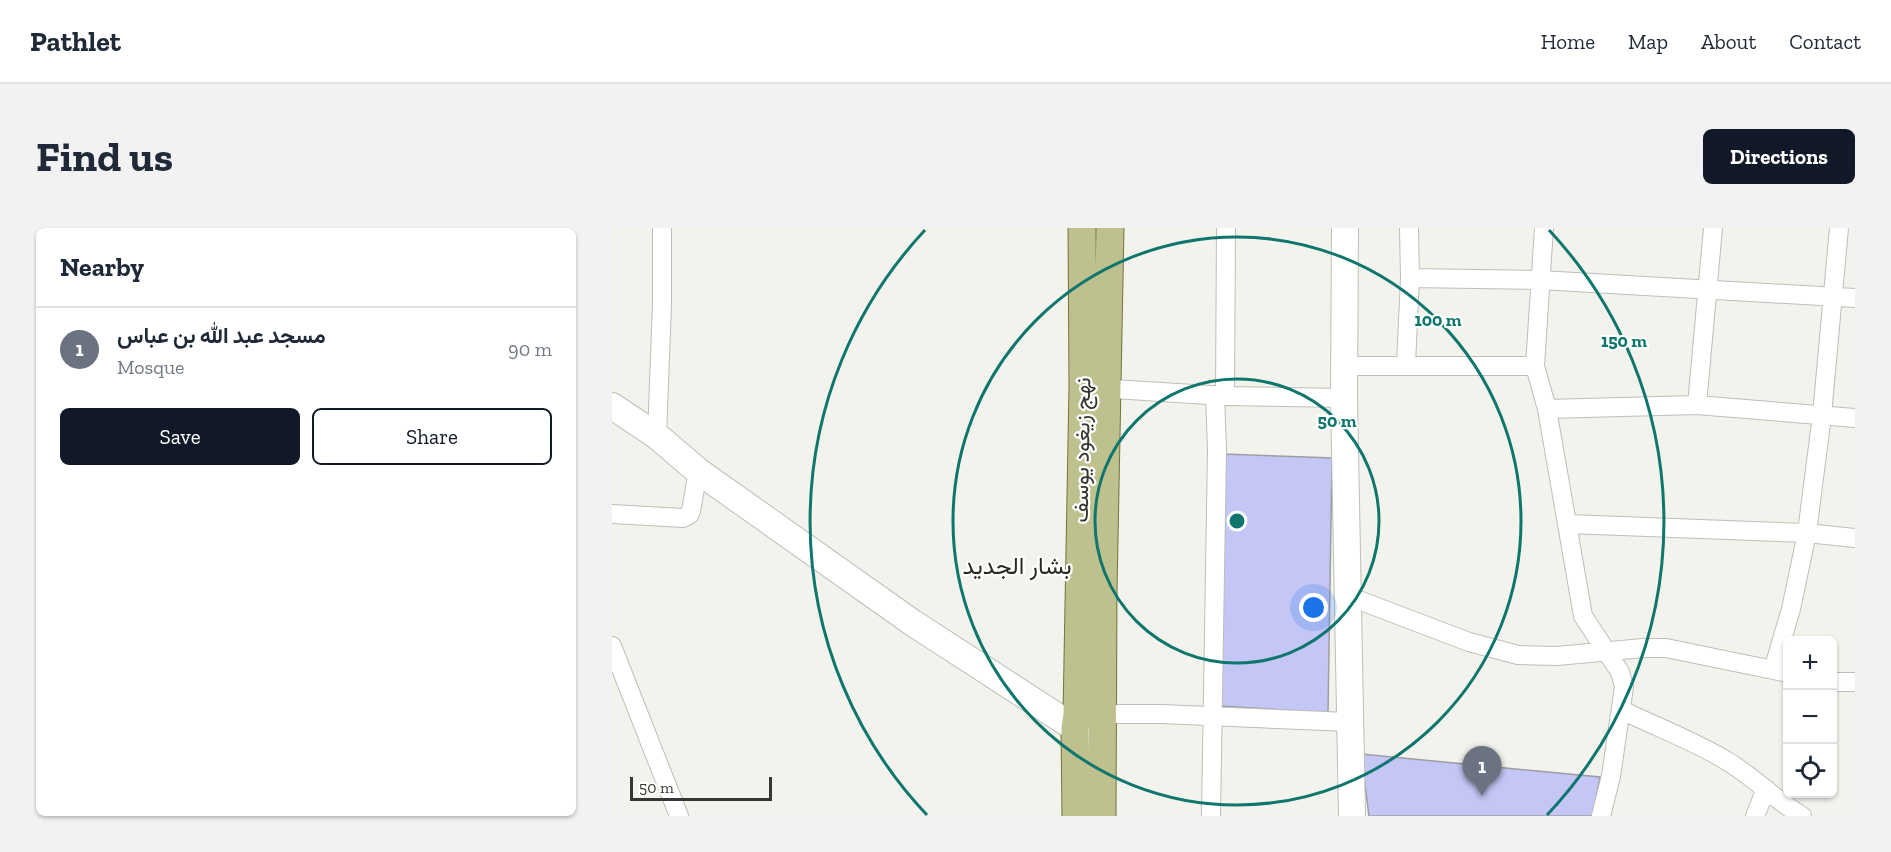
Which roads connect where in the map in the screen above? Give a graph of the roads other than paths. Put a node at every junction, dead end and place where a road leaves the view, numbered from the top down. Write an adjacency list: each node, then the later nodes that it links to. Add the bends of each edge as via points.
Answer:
1 (662, 228): 26 (street)
2 (1082, 228): 18 (main road, نهج زيغود يوسف)
3 (1110, 228): 18 (main road, نهج زيغود يوسف)
4 (1227, 228): 19 (street)
5 (1346, 228): 16 (street)
6 (1409, 228): 10 (street)
7 (1544, 228): 11 (street)
8 (1713, 228): 12 (street)
9 (1839, 228): 13 (street)
10 (1410, 278): 11 (street); 15 (street)
11 (1540, 280): 12 (street); 17 (street)
12 (1708, 288): 13 (street); 21 (street)
13 (1834, 296): 14 (street); 24 (street)
14 (1855, 298)
15 (1406, 364): 16 (street); 17 (street)
16 (1346, 366): 20 (street)
17 (1535, 366): 23 (street)
18 (1095, 388): 19 (street); 39 (main road, نهج زيغود يوسف); 42 (main road, نهج زيغود يوسف)
19 (1220, 396): 20 (street); 40 (street)
20 (1344, 398): 32 (street)
21 (1698, 405): 23 (street); 24 (street)
22 (612, 406): 26 (street)
23 (1546, 409): 29 (street)
24 (1822, 415): 25 (street); 30 (street)
25 (1855, 418)
26 (657, 435): 27 (street)
27 (698, 471): 28 (street, via 691,511 683,518); 42 (street, via 903,616)
28 (612, 514)
29 (1568, 524): 30 (street); 34 (street, via 1583,616)
30 (1808, 532): 31 (street); 35 (street)
31 (1855, 538)
32 (1348, 596): 34 (street, via 1468,642 1518,655); 41 (street)
33 (612, 646): 45 (street)
34 (1608, 652): 35 (street, via 1666,648); 38 (street, via 1624,687)
35 (1780, 671)
36 (1837, 682): 37 (street)
37 (1855, 682)
38 (1622, 710): 44 (street, via 1726,760); 50 (street)
39 (1102, 714): 40 (street); 43 (main road, نهج زيغود يوسف)
40 (1212, 717): 41 (street); 48 (street)
41 (1349, 722): 49 (street)
42 (1075, 729): 43 (street); 46 (main road, نهج زيغود يوسف)
43 (1102, 746): 47 (main road, نهج زيغود يوسف)
44 (1766, 789): 51 (street); 52 (street)
45 (679, 816)
46 (1077, 816)
47 (1102, 816)
48 (1211, 816)
49 (1352, 816)
50 (1601, 816)
51 (1755, 816)
52 (1802, 816)

